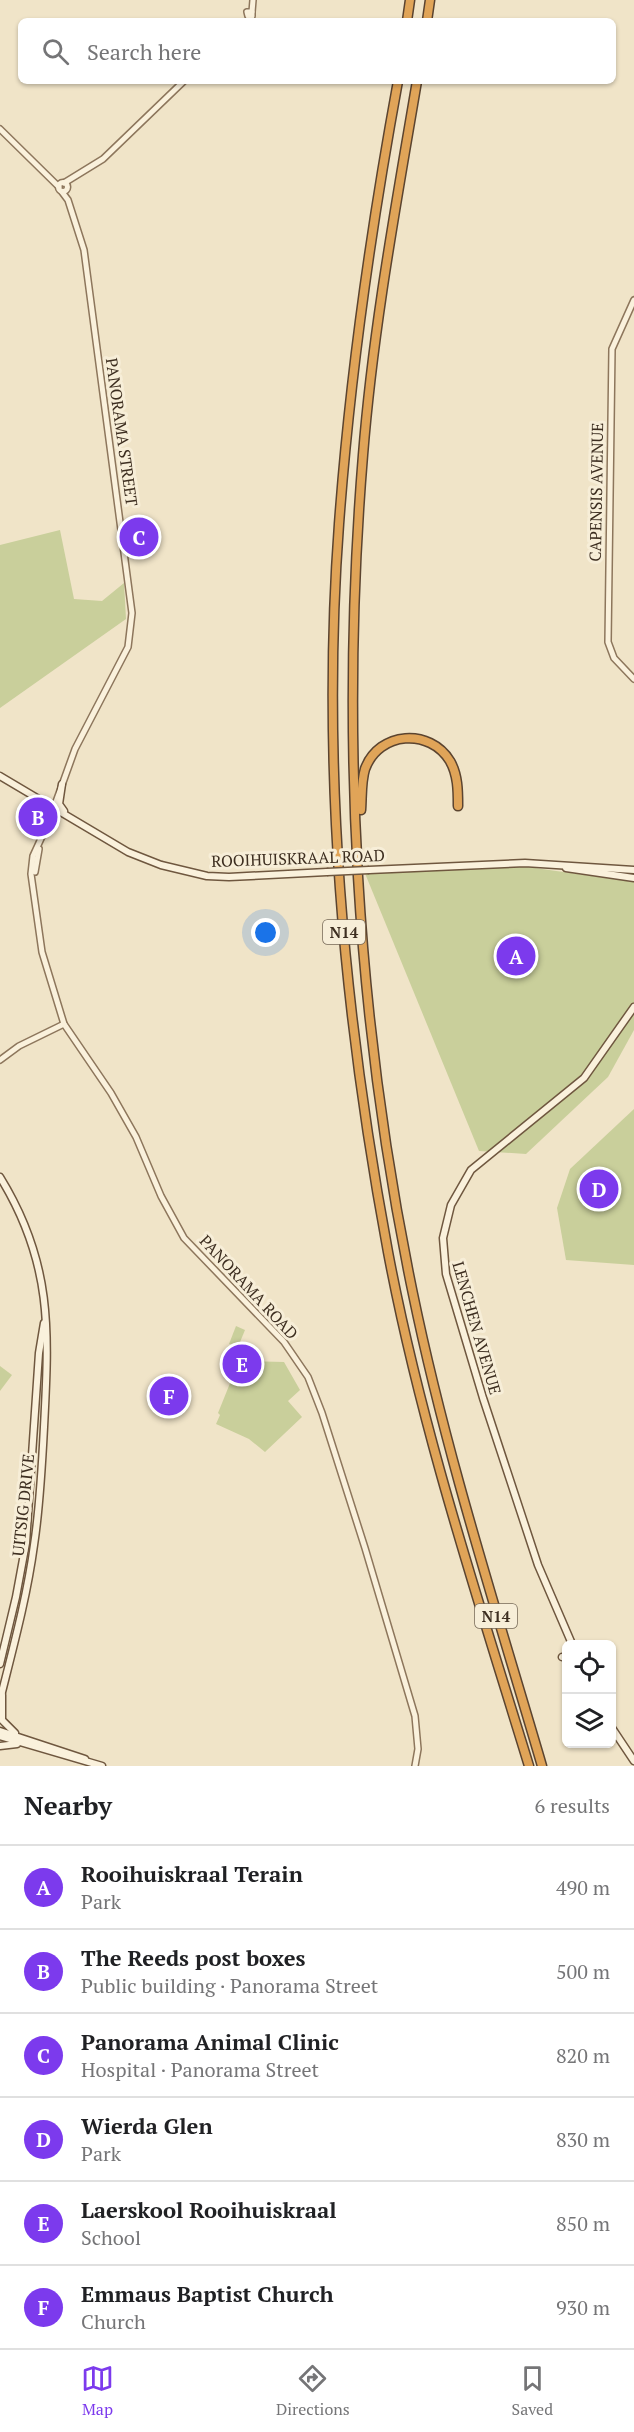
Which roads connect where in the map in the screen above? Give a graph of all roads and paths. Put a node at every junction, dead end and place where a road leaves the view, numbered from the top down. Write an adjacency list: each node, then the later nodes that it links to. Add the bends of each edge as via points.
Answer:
1 (253, 0): 4 (street)
2 (410, 0): 5 (highway)
3 (430, 0): 6 (highway)
4 (248, 16)
5 (407, 18)
6 (427, 18)
7 (181, 84): 11 (street, via 103,159)
8 (397, 84): 43 (highway, N14, via 359,311 339,524 335,724 344,930 364,1111 411,1360 445,1489)
9 (416, 84): 22 (highway, N14, via 389,238 359,520 354,733)
10 (0, 129): 11 (street)
11 (64, 187): 15 (street, PANORAMA STREET, via 84,250 132,614 128,647 75,749)
12 (634, 300): 13 (street, CAPENSIS AVENUE, via 611,352 608,642 614,658)
13 (634, 680)
14 (0, 778): 17 (main road, ROOIHUISKRAAL ROAD)
15 (62, 784): 17 (street, PANORAMA STREET); 18 (main road, via 60,807)
16 (459, 806): 22 (highway, via 452,764 440,749 426,741 391,741 369,761 362,789)
17 (52, 808): 18 (main road, ROOIHUISKRAAL ROAD); 24 (street, PANORAMA STREET, via 36,863 36,904 42,952)
18 (73, 819): 19 (main road, ROOIHUISKRAAL ROAD, bridge, via 128,852 181,871 229,877)
19 (500, 864): 20 (main road, ROOIHUISKRAAL ROAD, via 552,863); 21 (main road, ROOIHUISKRAAL ROAD)
20 (634, 870)
21 (634, 878)
22 (366, 963): 44 (highway, N14, via 384,1128 414,1302 462,1499)
23 (634, 1007): 29 (main road, LENCHEN AVENUE, via 584,1078 471,1170 451,1205 443,1238 446,1274 485,1406 538,1565)
24 (64, 1024): 25 (street, PANORAMA STREET); 26 (street)
25 (75, 1041): 42 (street, PANORAMA ROAD, via 136,1137 184,1238 284,1342 308,1377 415,1716 418,1740)
26 (0, 1060)
27 (0, 1177): 28 (main road, UITSIG DRIVE, via 29,1234)
28 (47, 1310): 30 (main road, UITSIG DRIVE, via 39,1353 26,1543); 31 (main road, UITSIG DRIVE, via 48,1353 37,1524 25,1599)
29 (570, 1640)
30 (0, 1664)
31 (4, 1683): 32 (main road, UITSIG DRIVE); 37 (main road, via 2,1720)
32 (0, 1700)
33 (0, 1731): 37 (main road)
34 (616, 1731): 39 (main road)
35 (616, 1732): 40 (main road)
36 (0, 1736): 37 (main road)
37 (27, 1742): 38 (main road); 41 (main road)
38 (0, 1746)
39 (634, 1755)
40 (634, 1761)
41 (102, 1766)
42 (414, 1766)
43 (529, 1766)
44 (542, 1766)

